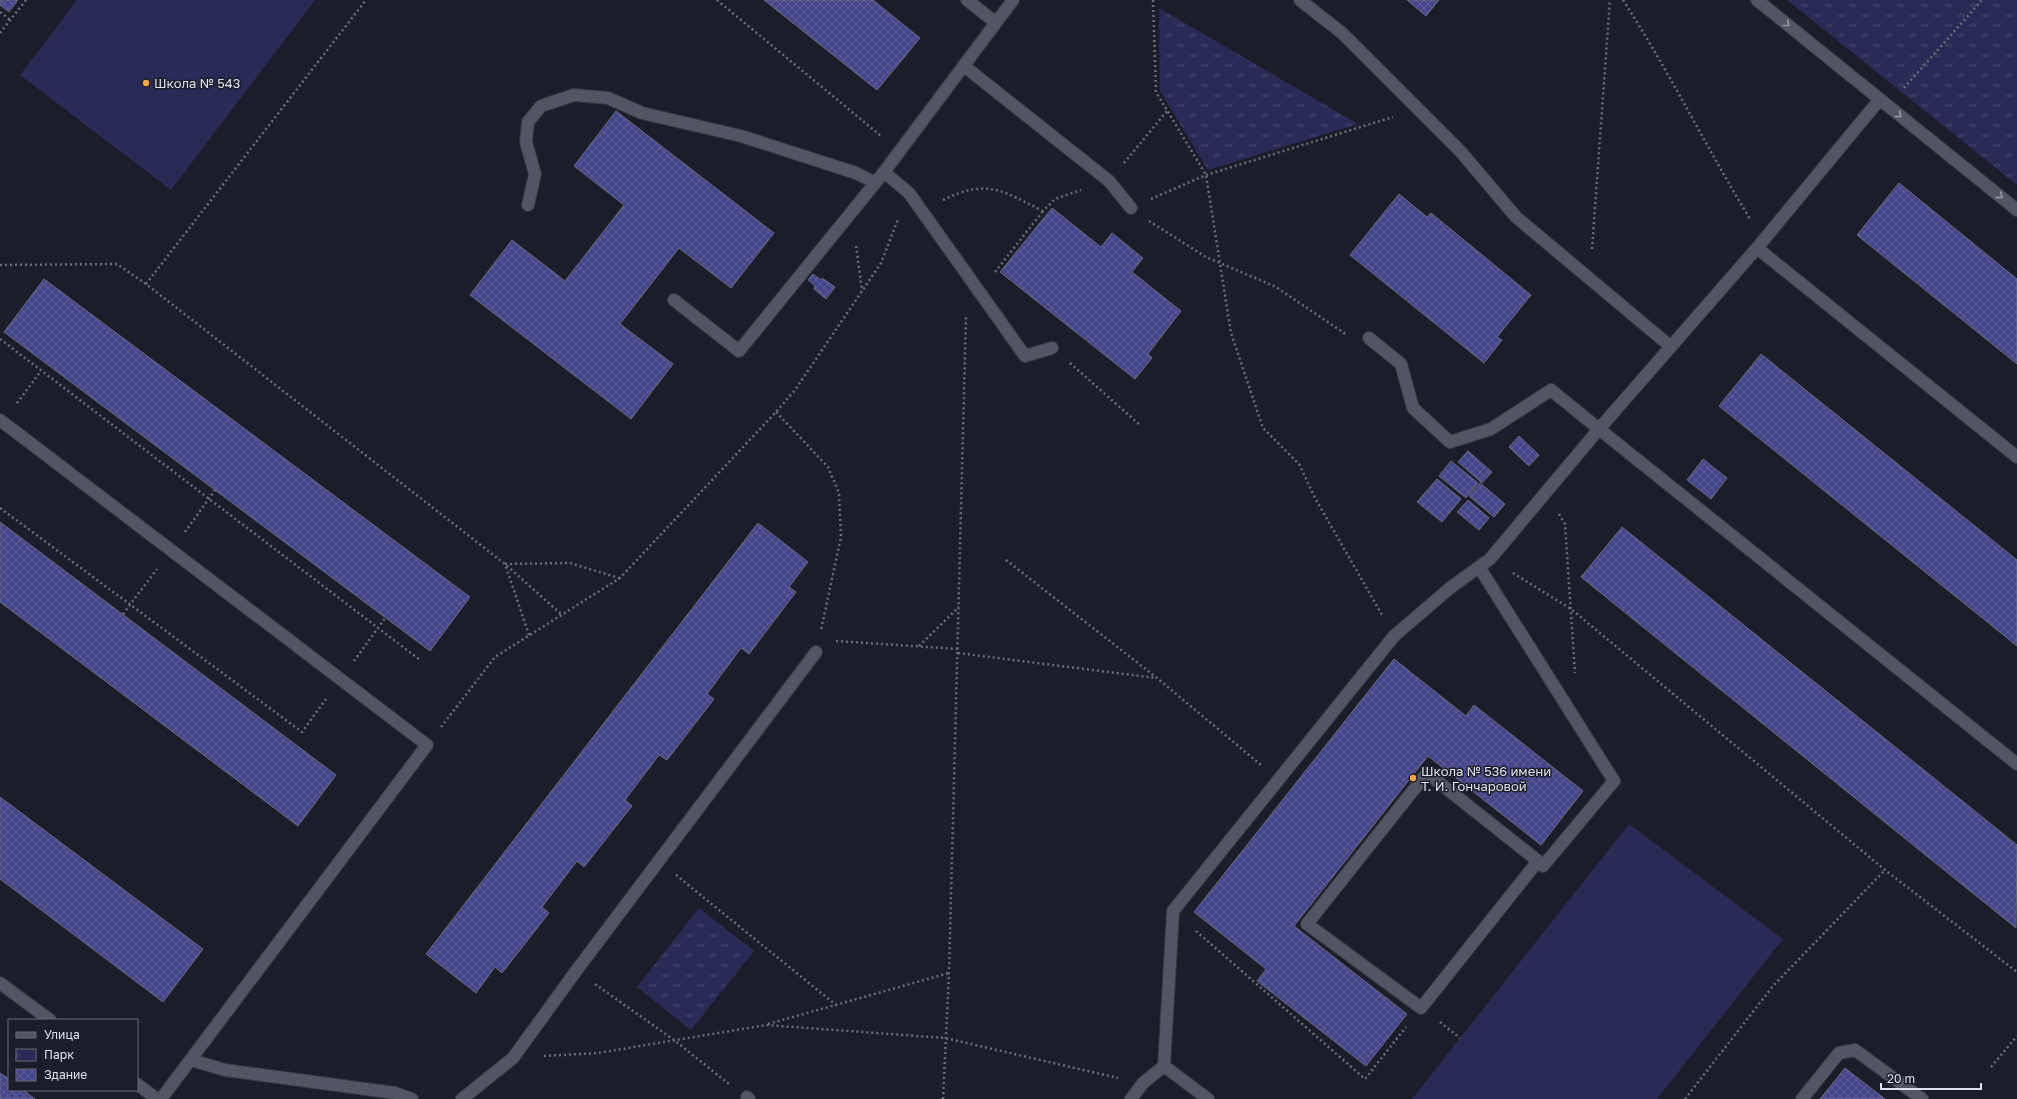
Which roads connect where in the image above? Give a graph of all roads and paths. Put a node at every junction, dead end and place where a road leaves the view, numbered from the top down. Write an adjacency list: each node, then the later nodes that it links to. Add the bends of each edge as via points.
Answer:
1 (26, 0): 13 (path)
2 (366, 0): 36 (path)
3 (717, 0): 20 (path)
4 (967, 0): 14 (street)
5 (1013, 0): 14 (street)
6 (1153, 0): 19 (path, via 1156,92)
7 (1300, 0): 18 (street, via 1342,33)
8 (1610, 0): 35 (path)
9 (1623, 0): 32 (path, via 1653,46 1722,174 1754,226)
10 (1757, 0): 17 (street, one-way to 17)
11 (1982, 0): 17 (path)
12 (0, 12): 13 (path)
13 (10, 20): 15 (path)
14 (995, 22): 16 (street)
15 (0, 33)
16 (964, 66): 20 (street); 23 (street)
17 (1884, 102): 28 (street, one-way to 28); 32 (street)
18 (1418, 110): 22 (path); 35 (street, via 1461,152 1516,216)
19 (1168, 111): 22 (path); 23 (path)
20 (899, 151): 21 (street)
21 (884, 172): 24 (street); 25 (street)
22 (1206, 175): 27 (path); 33 (path)
23 (1109, 181): 27 (street); 30 (path, via 1055,199)
24 (874, 182): 26 (street, via 856,173 741,136 642,113 608,98 574,95 541,106 528,122 526,142 535,174); 31 (street)
25 (909, 193): 29 (street); 37 (path, via 881,263)
26 (528, 205)
27 (1131, 208): 33 (path, via 1206,257)
28 (2017, 210)
29 (921, 211): 30 (path, via 950,196 980,188 1000,190); 38 (street)
30 (1043, 211): 38 (path)
31 (851, 212): 37 (path); 39 (street, via 739,351)
32 (1757, 248): 42 (street); 49 (street)
33 (1220, 263): 40 (path, via 1276,287 1351,338); 68 (path, via 1231,333 1263,428 1300,464 1315,498)
34 (0, 265): 36 (path, via 117,264)
35 (1590, 278): 42 (street)
36 (146, 284): 57 (path)
37 (862, 291): 45 (path)
38 (978, 292): 43 (street, via 1025,356); 61 (path, via 966,306)
39 (674, 300)
40 (1369, 338): 48 (street, via 1401,364 1413,408 1450,442 1491,429 1551,390)
41 (0, 340): 44 (path)
42 (1670, 346): 48 (street)
43 (1052, 348): 47 (path)
44 (41, 371): 46 (path); 52 (path)
45 (776, 412): 59 (path); 69 (path, via 828,467 839,493 842,536)
46 (1, 421): 54 (street)
47 (1140, 425)
48 (1599, 429): 51 (street); 78 (street)
49 (2017, 457)
50 (215, 490): 52 (path)
51 (1545, 491): 55 (street); 62 (path, via 1564,524)
52 (209, 500): 54 (path); 66 (path)
53 (0, 508): 60 (path)
54 (171, 550): 60 (path); 76 (street)
55 (1490, 559): 58 (street); 62 (path)
56 (1006, 560): 75 (path)
57 (505, 564): 59 (path, via 570,563); 64 (path); 67 (path)
58 (1479, 567): 68 (street); 81 (street, via 1614,781 1543,866)
59 (620, 578): 64 (path)
60 (130, 605): 63 (path); 76 (path, via 302,732)
61 (959, 607): 70 (path); 71 (path)
62 (1571, 609): 74 (path); 82 (path)
63 (123, 614)
64 (562, 614): 67 (path)
65 (386, 618): 66 (path)
66 (378, 628): 73 (path); 76 (path)
67 (529, 635): 77 (path, via 495,657)
68 (1394, 636): 79 (street)
69 (819, 640): 70 (path); 72 (path)
70 (919, 646): 71 (path)
71 (958, 651): 75 (path); 86 (path)
72 (816, 652): 80 (street)
73 (420, 660)
74 (1575, 676)
75 (1157, 678): 79 (path)
76 (341, 679): 77 (street)
77 (428, 744): 97 (street)
78 (2017, 764)
79 (1278, 780): 83 (street)
80 (659, 861): 84 (street); 88 (path)
81 (1538, 861): 89 (street); 89 (street, via 1427,773 1307,924)
82 (1885, 870): 85 (path); 110 (path, via 1773,986)
83 (1172, 911): 89 (path, via 1365,1079); 98 (street)
84 (576, 971): 95 (path); 96 (street)
85 (2017, 972)
86 (949, 973): 88 (path); 93 (path)
87 (0, 983): 90 (street)
88 (836, 1005): 91 (path)
89 (1421, 1008): 94 (path)
90 (49, 1019)
91 (766, 1025): 93 (path); 95 (path)
92 (2017, 1036): 99 (path)
93 (945, 1038): 100 (path); 107 (path)
94 (1460, 1038)
95 (674, 1040): 96 (path, via 598,1053); 102 (path)
96 (513, 1058): 106 (street)
97 (191, 1060): 104 (street); 105 (street, via 225,1070 395,1092)
98 (1164, 1066): 100 (street); 109 (street)
99 (1991, 1067)
100 (1143, 1083): 108 (street)
101 (138, 1085): 103 (street)
102 (748, 1098)
103 (157, 1099)
104 (161, 1099)
105 (412, 1099)
106 (462, 1099)
107 (943, 1099)
108 (1132, 1099)
109 (1208, 1099)
110 (1685, 1099)
111 (1802, 1099): 112 (street, via 1839,1053 1855,1050)
112 (1922, 1099)

